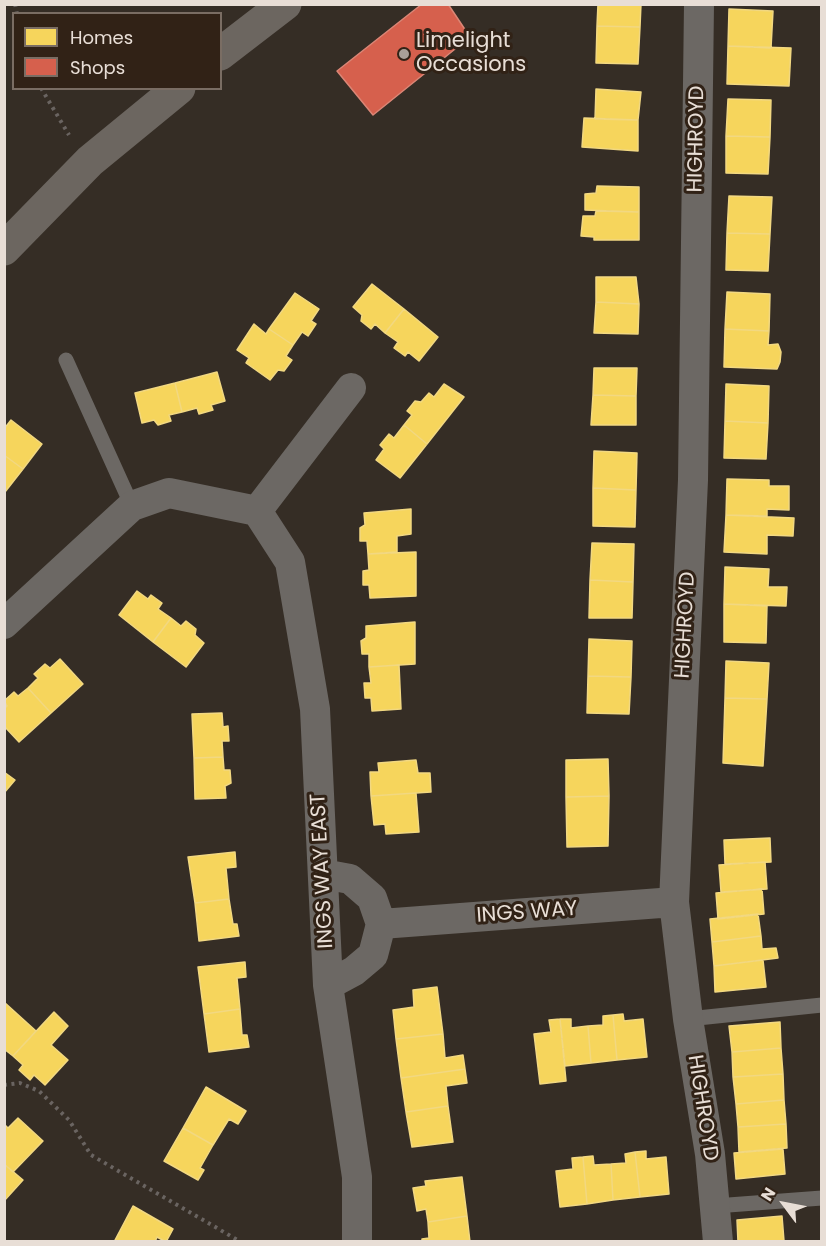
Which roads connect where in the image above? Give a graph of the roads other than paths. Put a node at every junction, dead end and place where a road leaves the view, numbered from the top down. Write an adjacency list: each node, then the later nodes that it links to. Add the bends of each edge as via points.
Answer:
1 (285, 4): 3 (highway)
2 (699, 4): 12 (street, HIGHROYD, via 693,480)
3 (222, 52)
4 (177, 90): 5 (highway, via 90,161)
5 (4, 249)
6 (66, 360): 8 (lane)
7 (351, 388): 9 (street)
8 (132, 506): 9 (street, via 169,493); 10 (street)
9 (257, 511): 11 (street, INGS WAY EAST, via 290,562 315,709)
10 (4, 624)
11 (323, 874): 13 (street, via 350,879 372,898); 14 (street, INGS WAY EAST)
12 (674, 902): 13 (street, INGS WAY); 16 (street, HIGHROYD)
13 (381, 924): 14 (street, via 373,955)
14 (328, 985): 19 (street, INGS WAY EAST, via 357,1177)
15 (822, 1005): 16 (lane)
16 (688, 1019): 18 (street, HIGHROYD)
17 (822, 1198): 18 (lane)
18 (715, 1206): 20 (street, HIGHROYD)
19 (357, 1242)
20 (718, 1242)

